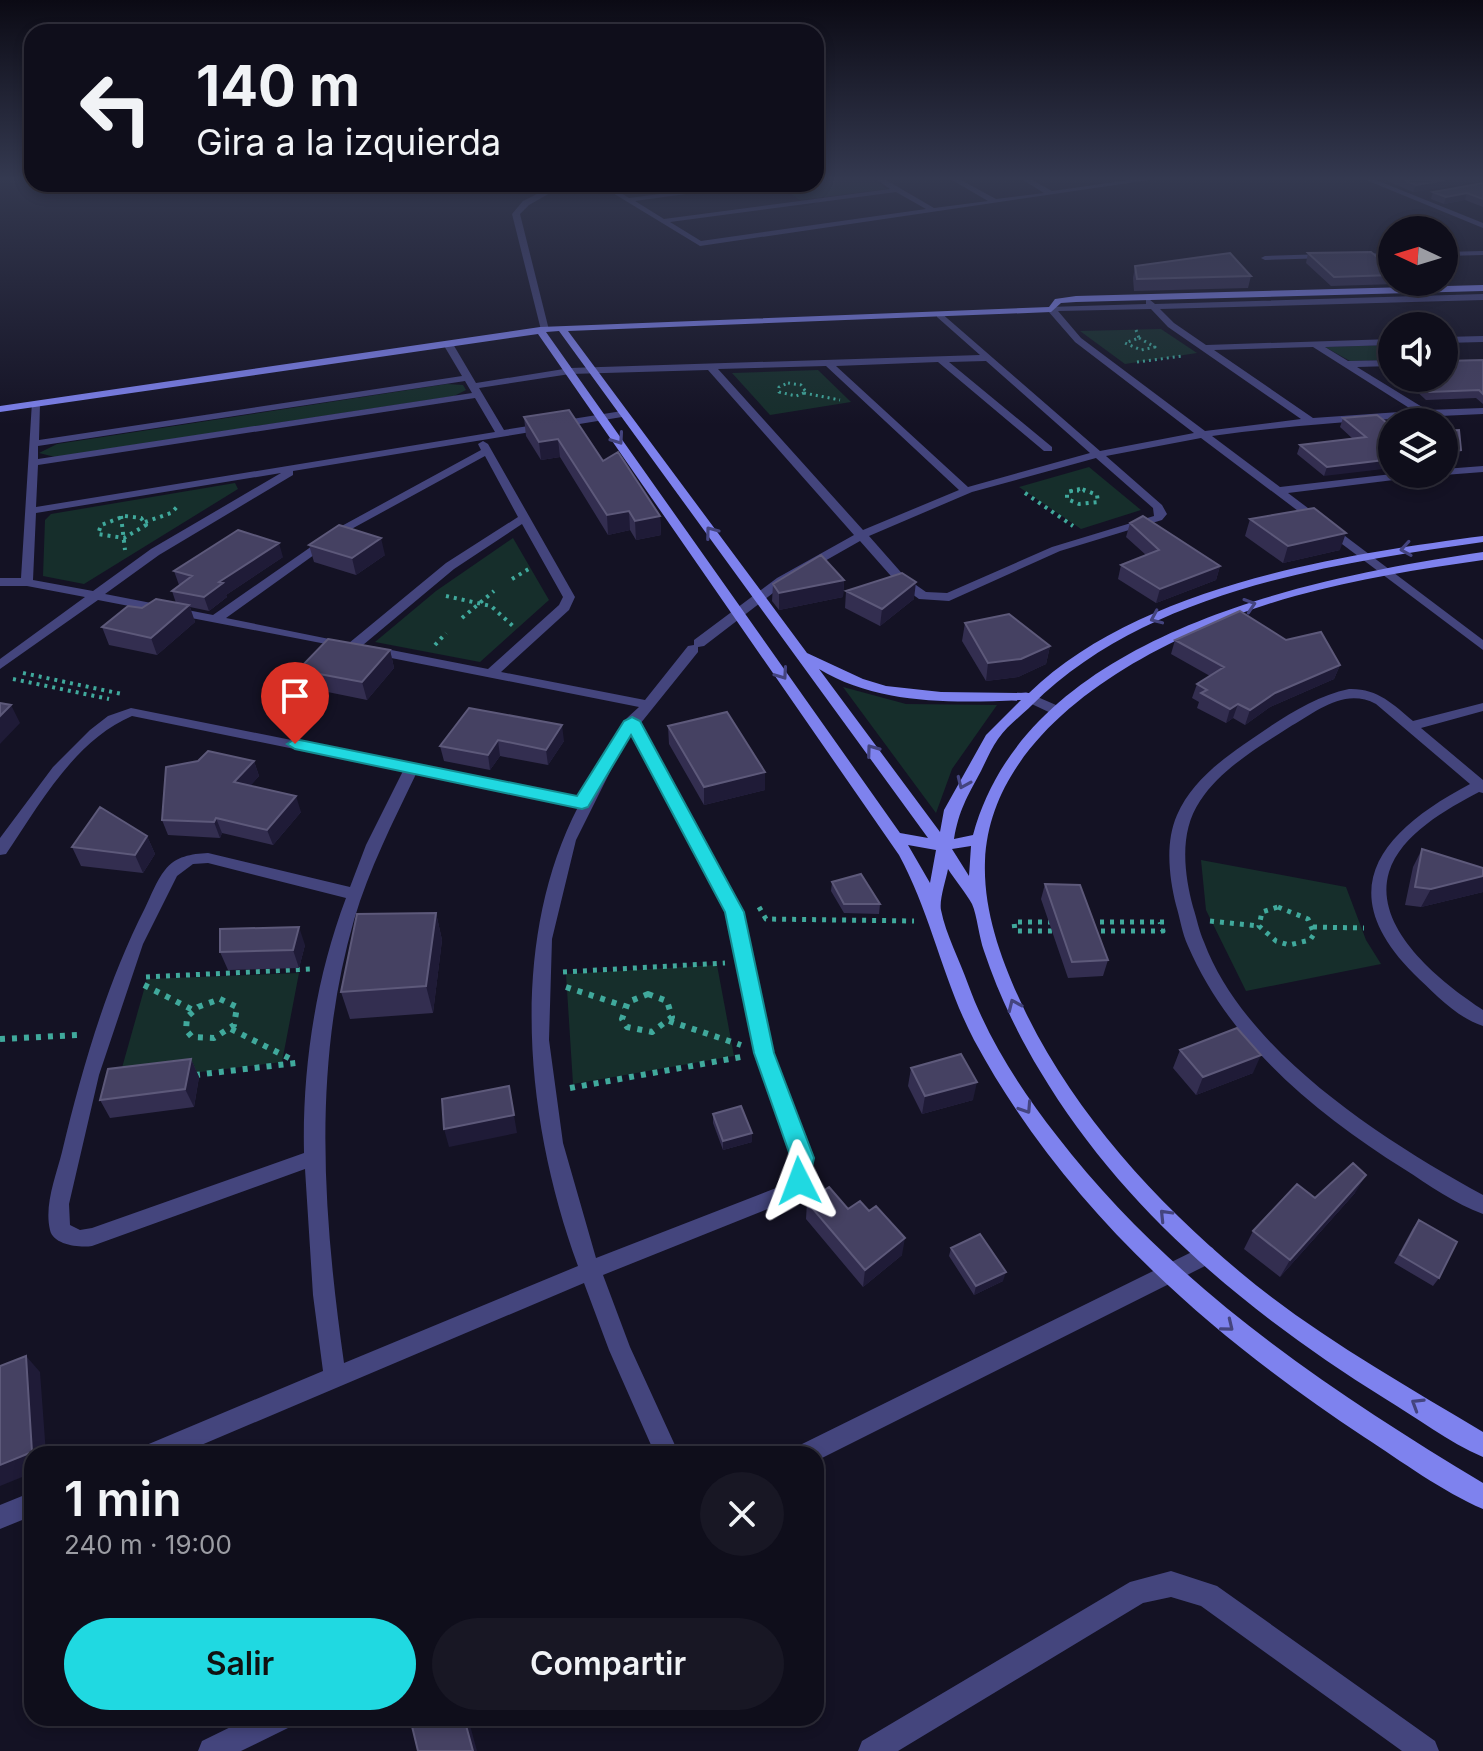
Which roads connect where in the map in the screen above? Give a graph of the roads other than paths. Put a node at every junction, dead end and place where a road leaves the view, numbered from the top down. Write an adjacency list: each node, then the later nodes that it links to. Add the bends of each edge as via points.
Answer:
1 (527, 262): 9 (street)
2 (1483, 288): 3 (street)
3 (1146, 297): 5 (street); 6 (street, via 1063,300)
4 (1483, 297): 5 (street)
5 (1153, 307): 6 (street); 15 (street)
6 (1051, 309): 7 (street); 35 (street, via 1070,333)
7 (940, 315): 8 (street); 16 (street)
8 (561, 328): 9 (street); 23 (street)
9 (543, 330): 13 (street); 22 (street)
10 (1483, 339): 11 (street)
11 (1458, 340)
12 (1378, 342): 14 (street)
13 (448, 344): 24 (street); 25 (street)
14 (1314, 344): 15 (street); 20 (street)
15 (1207, 350): 33 (street)
16 (987, 358): 17 (street); 40 (street)
17 (941, 360): 19 (street); 38 (street)
18 (1378, 363): 20 (street)
19 (829, 364): 21 (street); 47 (street)
20 (1347, 364): 26 (street)
21 (712, 368): 23 (street); 50 (street)
22 (570, 371): 23 (street); 24 (street); 31 (street)
23 (593, 372): 30 (street)
24 (474, 386): 34 (street); 37 (street); 41 (street)
25 (35, 404): 27 (street); 37 (street)
26 (1416, 408)
27 (0, 409)
28 (1483, 411): 29 (street)
29 (1458, 412)
30 (622, 414): 31 (street); 57 (street, one-way to 30)
31 (603, 417): 34 (street); 59 (street, one-way to 59)
32 (1378, 417): 33 (street)
33 (1312, 422): 35 (street)
34 (501, 434): 36 (street)
35 (1204, 435): 40 (street); 46 (street)
36 (479, 437): 39 (street); 42 (street)
37 (33, 444): 41 (street)
38 (1048, 449)
39 (487, 451): 49 (street); 60 (street, via 342,530)
40 (1099, 456): 47 (street); 50 (street, via 1161,514 1035,558 972,590 923,596 908,587)
41 (32, 463): 48 (street)
42 (301, 467): 48 (street); 58 (street, via 197,525)
43 (1483, 469): 44 (street)
44 (1458, 471)
45 (1378, 479): 46 (street)
46 (1277, 491): 52 (street)
47 (967, 492): 50 (street)
48 (30, 511): 56 (street)
49 (526, 517): 62 (street, via 413,595); 65 (street, via 569,597 565,607)
50 (863, 536): 57 (street)
51 (1483, 539): 52 (street, one-way to 52)
52 (1363, 556): 54 (street); 66 (street, one-way to 66, via 1259,581 1162,615 1079,658)
53 (1483, 556): 54 (street)
54 (1384, 571): 61 (street); 69 (street, one-way to 54, via 1122,665 1192,626 1277,596)
55 (0, 582): 56 (street)
56 (27, 582): 58 (street)
57 (757, 595): 59 (street); 63 (street)
58 (92, 596): 60 (street); 64 (street)
59 (738, 610): 67 (street, via 696,646); 75 (street, one-way to 75)
60 (214, 620): 62 (street)
61 (1483, 646)
62 (352, 647): 65 (street)
63 (798, 650): 66 (street, via 831,671 884,689); 77 (street, one-way to 63)
64 (0, 665)
65 (490, 674): 67 (street)
66 (1026, 696): 69 (street); 77 (street, one-way to 77, via 972,764)
67 (644, 704): 70 (street)
68 (1483, 707): 71 (street)
69 (1058, 711): 76 (street, via 1008,772)
70 (632, 721): 74 (street); 86 (street, via 735,912 764,1053 802,1158 799,1181 783,1194)
71 (1412, 726): 73 (street); 84 (street, via 1372,695 1345,692 1277,730 1207,782 1180,830 1178,873 1188,922 1205,963 1271,1053 1377,1142)
72 (412, 768): 74 (street); 78 (street, via 148,713 121,714 103,726 44,791); 79 (street)
73 (1481, 787): 82 (street, via 1428,818 1388,858 1378,887 1390,928 1403,949 1441,990)
74 (582, 803): 86 (street, via 552,884 538,975 538,1029 558,1161)
75 (895, 837): 77 (street); 81 (street, via 922,881)
76 (980, 839): 77 (street); 80 (street)
77 (942, 846): 80 (street); 81 (street)
78 (0, 850)
79 (354, 894): 83 (street, via 308,1061); 83 (street, via 208,858 179,864 140,933 102,1034 59,1204 60,1230 67,1236 92,1237)
80 (979, 907): 85 (street, one-way to 80, via 1139,1188 1051,1073 1014,1007)
81 (935, 916): 87 (street, one-way to 87, via 982,1036 1037,1126 1097,1202)
82 (1483, 1019)
83 (313, 1158): 88 (street, via 316,1240)
84 (1483, 1205)
85 (1206, 1255): 87 (street); 89 (street, one-way to 85, via 1286,1319)
86 (589, 1271): 88 (street); 91 (street, via 615,1343)
87 (1168, 1275): 92 (street); 93 (street, one-way to 93, via 1313,1390)
88 (335, 1378): 90 (street)
89 (1483, 1445)
90 (171, 1446)
91 (663, 1446)
92 (822, 1446)
93 (1483, 1497)
94 (24, 1507): 95 (street)
95 (0, 1517)
96 (262, 1726): 97 (street)
97 (212, 1751)
98 (872, 1751): 99 (street, via 1139,1591 1171,1584 1226,1605)
99 (1425, 1751)

